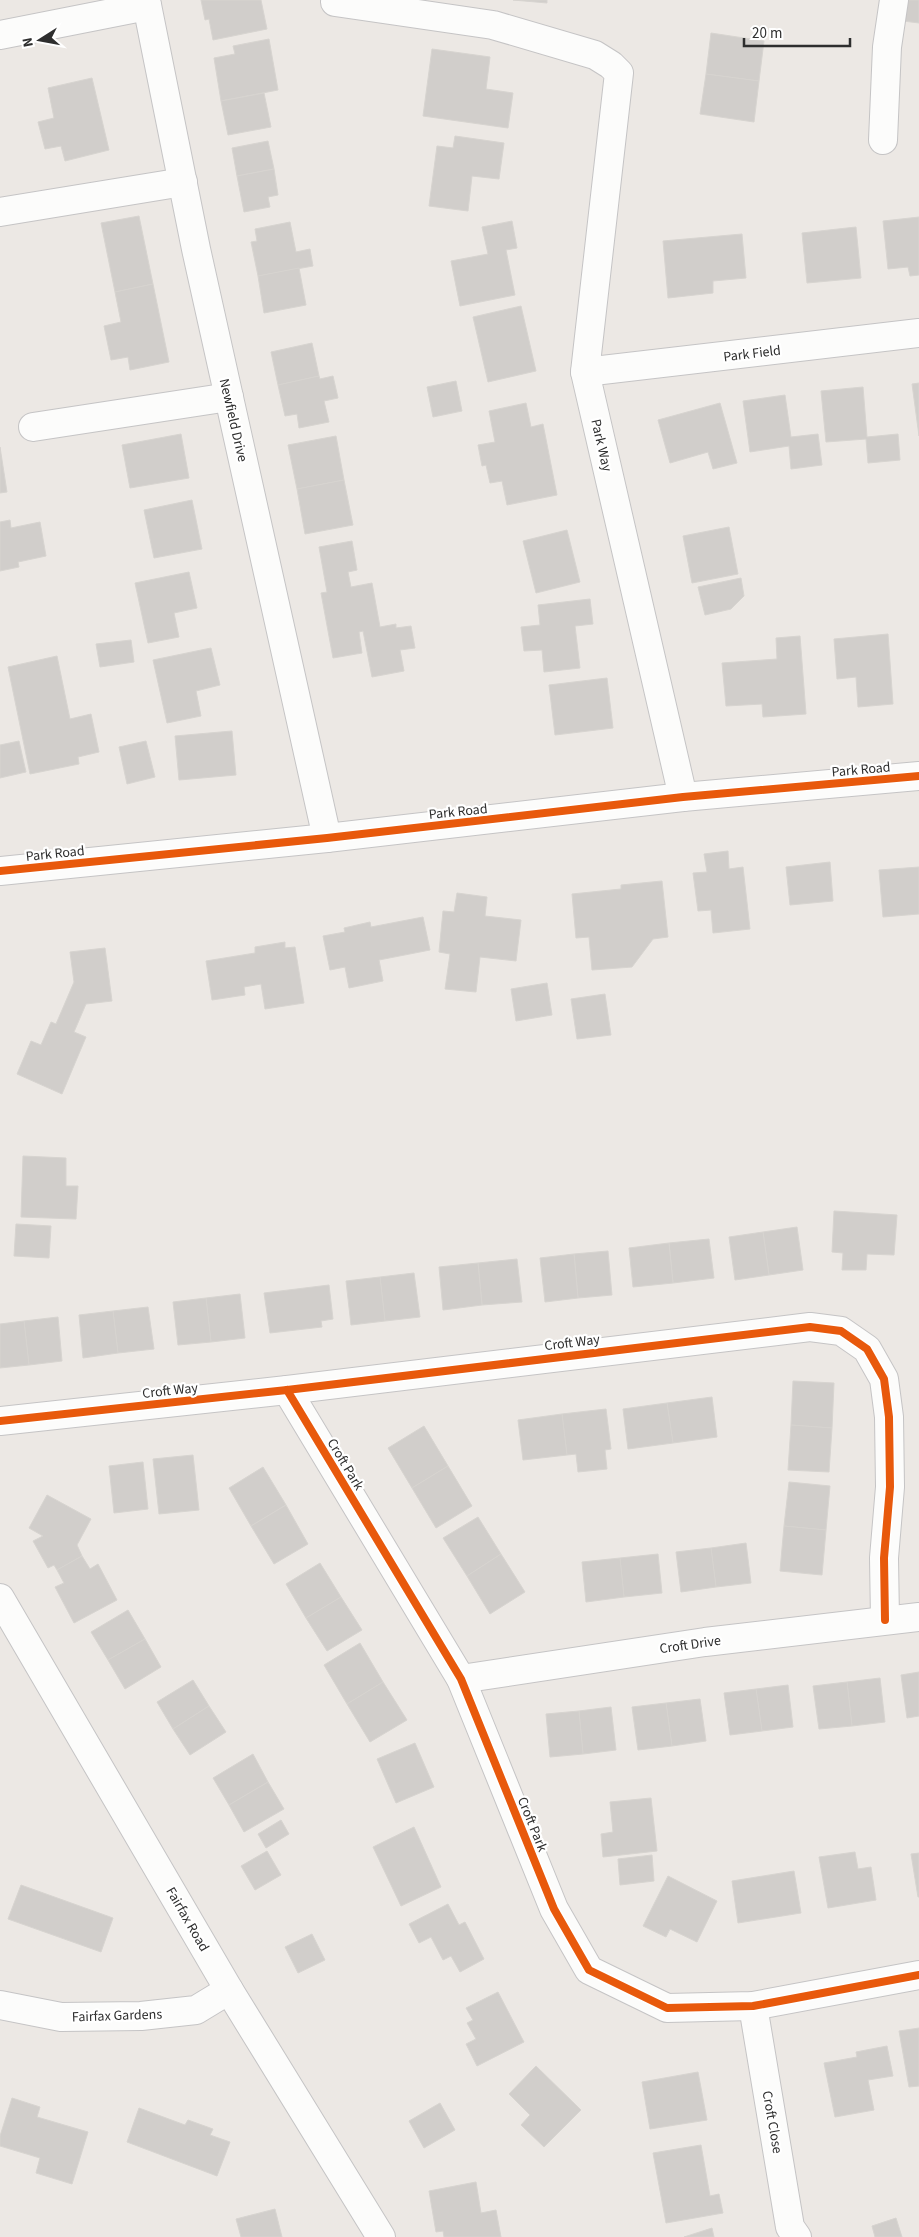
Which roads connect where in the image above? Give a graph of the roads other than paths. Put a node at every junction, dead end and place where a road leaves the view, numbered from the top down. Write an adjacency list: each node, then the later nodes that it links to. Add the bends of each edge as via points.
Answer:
1 (894, 0): 5 (street, via 887,47)
2 (335, 2): 9 (street, Park Way, via 493,25 595,55 612,65 618,73)
3 (146, 3): 4 (street); 6 (street, Newfield Drive)
4 (0, 35)
5 (883, 140)
6 (183, 182): 7 (street); 10 (street, Newfield Drive)
7 (0, 212)
8 (919, 333): 9 (street, Park Field)
9 (585, 372): 13 (street, Park Way)
10 (229, 397): 11 (street); 14 (street, Newfield Drive)
11 (33, 427)
12 (919, 776): 13 (street, Park Road)
13 (682, 797): 14 (street, Park Road)
14 (327, 838): 15 (street, Park Road)
15 (0, 871)
16 (287, 1390): 17 (street, Croft Way); 20 (street, Croft Way, via 810,1327 841,1331 867,1349 884,1379 889,1417 890,1477 884,1558); 21 (street, Croft Park)
17 (0, 1421)
18 (0, 1598): 23 (street, Fairfax Road)
19 (919, 1617): 20 (street, Croft Drive)
20 (884, 1620): 21 (street, Croft Drive, via 705,1642)
21 (461, 1679): 25 (street, Croft Park, via 554,1909 589,1970 667,2008)
22 (919, 1975): 25 (street, Croft Park)
23 (229, 1990): 24 (street, Fairfax Gardens, via 196,2010 141,2016 61,2017); 26 (street, Fairfax Road)
24 (0, 2005)
25 (753, 2006): 27 (street, Croft Close, via 790,2227)
26 (381, 2237)
27 (797, 2237)

